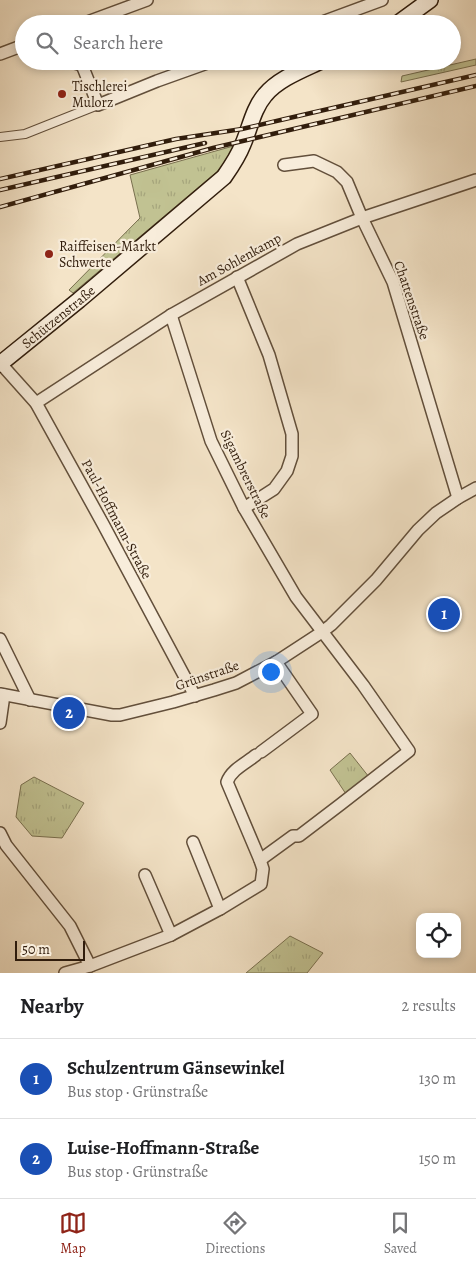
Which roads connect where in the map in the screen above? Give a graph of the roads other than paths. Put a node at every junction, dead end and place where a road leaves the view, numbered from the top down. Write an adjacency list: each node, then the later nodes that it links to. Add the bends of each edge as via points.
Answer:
1 (146, 0): 4 (street)
2 (382, 0): 7 (street)
3 (430, 0): 8 (main road)
4 (116, 11): 5 (street); 6 (street)
5 (106, 15)
6 (114, 15)
7 (341, 15)
8 (409, 15)
9 (15, 50): 10 (street)
10 (0, 54)
11 (86, 70): 14 (street)
12 (188, 70): 14 (street)
13 (302, 70): 21 (main road, Schützenstraße, via 265,94 235,161 224,177)
14 (98, 105): 15 (street, via 25,134)
15 (0, 137)
16 (284, 165): 18 (street, Chattenstraße, via 314,161 337,172 347,182)
17 (476, 180): 18 (street, Am Sohlenkamp)
18 (362, 218): 19 (street, Am Sohlenkamp, via 297,244); 24 (street, Chattenstraße, via 393,282)
19 (236, 277): 20 (street, Am Sohlenkamp); 25 (street, via 268,355 292,434 292,456 287,471 274,489)
20 (171, 315): 22 (street, Am Sohlenkamp); 25 (street, Sigambrerstraße, via 211,441)
21 (1, 364): 22 (street, Paul-Hoffmann-Straße)
22 (36, 403): 30 (street, Paul-Hoffmann-Straße)
23 (476, 488): 24 (street, Grünstraße)
24 (458, 498): 26 (street, Grünstraße, via 418,530 376,580)
25 (244, 508): 26 (street, Sigambrerstraße, via 296,598)
26 (322, 632): 28 (street, Grünstraße); 35 (street, Sigambrerstraße, via 409,751 299,836 293,836)
27 (0, 638): 31 (street)
28 (276, 662): 30 (street, Grünstraße, via 236,682); 35 (street, via 312,714 229,776 227,782)
29 (2, 695): 31 (street, Grünstraße); 32 (street)
30 (195, 696): 31 (street, Grünstraße, via 120,715)
31 (30, 700)
32 (0, 723)
33 (0, 833): 39 (street, via 70,926)
34 (193, 842): 37 (street)
35 (260, 860): 37 (street, via 263,869 261,884)
36 (145, 875): 38 (street)
37 (220, 908): 38 (street)
38 (171, 935): 39 (street)
39 (90, 966): 40 (street)
40 (65, 973)

